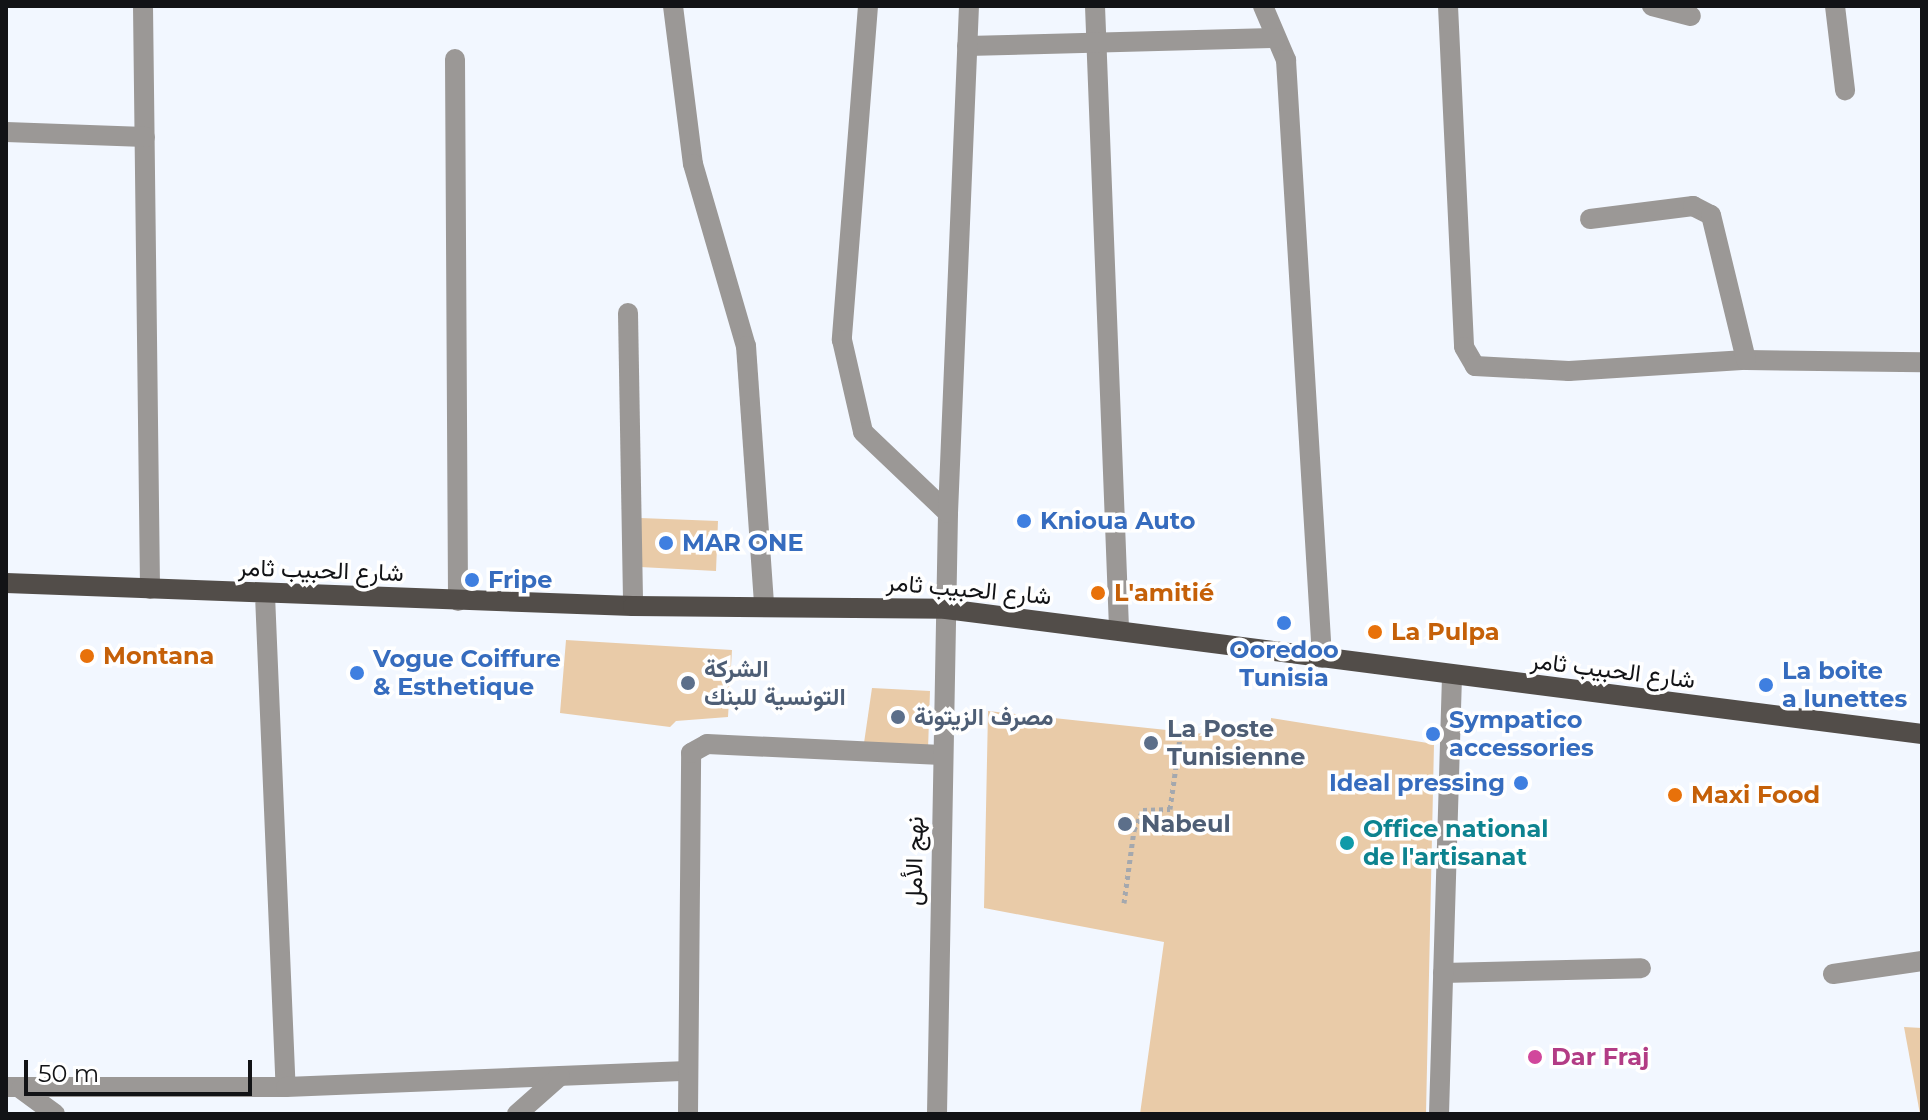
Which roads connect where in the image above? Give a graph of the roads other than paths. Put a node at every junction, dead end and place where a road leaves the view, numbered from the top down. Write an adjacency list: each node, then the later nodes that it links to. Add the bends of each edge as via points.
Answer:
1 (143, 6): 17 (street)
2 (673, 6): 27 (street, via 693,164 746,346)
3 (868, 6): 22 (street, via 842,340 863,432)
4 (969, 6): 13 (street, نهج الأمل)
5 (1095, 6): 12 (street)
6 (1263, 6): 11 (street)
7 (1448, 6): 20 (street, via 1467,357 1484,370 1569,371)
8 (1652, 6): 10 (street)
9 (1835, 6): 15 (street)
10 (1691, 16)
11 (1275, 38): 12 (street); 31 (street, via 1286,60)
12 (1096, 42): 13 (street); 30 (street)
13 (967, 46): 22 (street, نهج الأمل)
14 (455, 59): 26 (street)
15 (1845, 90)
16 (6, 132): 17 (street)
17 (145, 137): 24 (street)
18 (1590, 219): 20 (street, via 1693,206 1711,215)
19 (628, 313): 28 (street)
20 (1746, 360): 21 (street)
21 (1922, 362)
22 (948, 513): 29 (street, نهج الأمل)
23 (6, 583): 24 (main road, شارع الحبيب ثامر)
24 (150, 589): 25 (main road, شارع الحبيب ثامر)
25 (265, 595): 26 (main road, شارع الحبيب ثامر); 41 (street)
26 (458, 601): 28 (main road, شارع الحبيب ثامر)
27 (764, 605): 28 (main road, شارع الحبيب ثامر); 29 (main road, شارع الحبيب ثامر)
28 (633, 606)
29 (946, 609): 30 (main road, شارع الحبيب ثامر); 34 (street, نهج الأمل)
30 (1119, 629): 31 (main road, شارع الحبيب ثامر)
31 (1322, 658): 32 (main road, شارع الحبيب ثامر)
32 (1452, 677): 33 (main road, شارع الحبيب ثامر); 37 (street)
33 (1922, 734)
34 (942, 755): 39 (street, via 707,744 691,753); 46 (street, نهج الأمل)
35 (1922, 961): 38 (street)
36 (1641, 968): 37 (street)
37 (1443, 973): 47 (street)
38 (1833, 974)
39 (688, 1071): 40 (street); 45 (street)
40 (560, 1076): 41 (street); 44 (street)
41 (286, 1087): 42 (street)
42 (14, 1088): 43 (street)
43 (55, 1114)
44 (517, 1114)
45 (688, 1114)
46 (937, 1114)
47 (1439, 1114)

